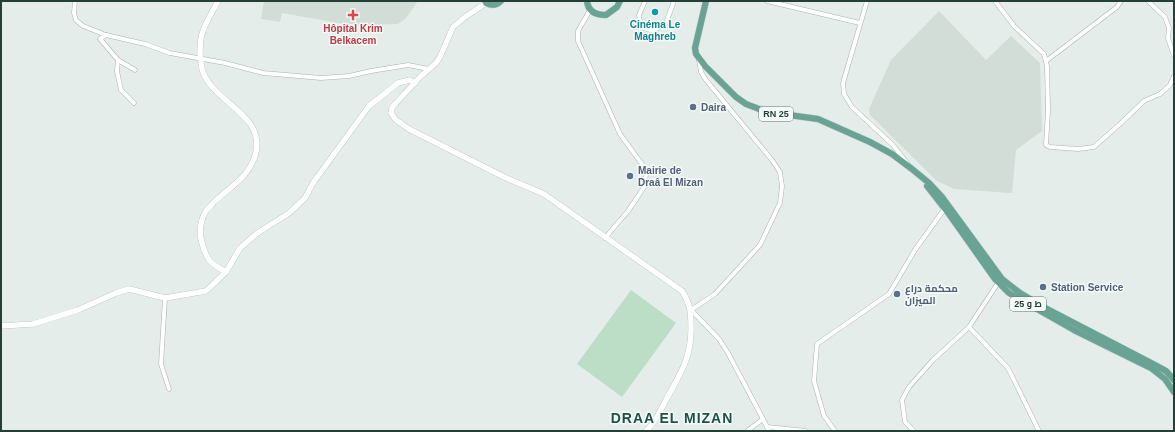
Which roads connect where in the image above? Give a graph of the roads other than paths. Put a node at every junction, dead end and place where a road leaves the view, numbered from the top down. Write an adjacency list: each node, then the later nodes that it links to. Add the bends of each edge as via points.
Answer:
1 (75, 1): 17 (street, via 76,20 83,26)
2 (218, 1): 19 (street, via 203,31)
3 (501, 1): 13 (main road, via 492,5)
4 (587, 1): 15 (main road)
5 (620, 1): 15 (main road, via 617,7 606,15 595,14)
6 (645, 1): 7 (street, via 639,15 641,27 654,31 666,23)
7 (674, 1)
8 (706, 1): 20 (main road, via 695,48)
9 (768, 1): 16 (street)
10 (867, 1): 16 (street)
11 (994, 1): 22 (street, via 1014,26 1044,54)
12 (1121, 1): 22 (street, via 1117,7)
13 (486, 2): 23 (street, via 454,27 440,57)
14 (1148, 2): 18 (street, via 1165,17)
15 (590, 10): 30 (street, via 578,31 578,41 620,134 644,167 646,175 644,187 637,198)
16 (860, 23): 28 (street, via 843,83 844,94 852,107 893,145)
17 (106, 35): 19 (street); 21 (street, via 100,39)
18 (1174, 56)
19 (200, 59): 23 (street, via 263,73 321,78 349,76 408,65); 31 (street, via 208,82 244,116 252,127 256,139 256,152 251,166 240,181 206,211 201,224 200,237 211,264)
20 (699, 59): 28 (main road, RN 25, via 746,104 766,112 818,120 870,142); 34 (street, via 701,72 706,80 780,172 782,186 780,203 760,245 715,294)
21 (118, 60): 24 (street); 27 (street, via 117,71 121,90)
22 (1046, 61): 25 (street, via 1046,145 1050,147 1094,147 1144,101 1160,94 1170,85)
23 (429, 69): 26 (street)
24 (135, 70)
25 (1174, 76)
26 (415, 83): 30 (street, via 392,108 391,113 396,120 504,177 544,194); 31 (street, via 410,80 398,83 369,106 305,198 240,248)
27 (134, 103)
28 (912, 169): 29 (main road, RN 25, via 929,183)
29 (946, 206): 32 (main road, ط و 25); 37 (main road, RN 25, via 1009,286 1166,371); 45 (street, via 915,250 889,294 817,344 814,381 824,416)
30 (605, 238): 34 (street, via 679,289)
31 (226, 272): 33 (street, via 206,290)
32 (998, 283): 36 (street); 39 (main road, ط و 25, via 1009,293 1159,374)
33 (165, 298): 35 (street, via 129,289 78,310 33,324); 38 (street, via 160,364)
34 (691, 310): 40 (street, via 719,339); 42 (street, via 690,351 653,423)
35 (1, 326)
36 (969, 327): 46 (street, via 933,360 909,387 902,400 906,422); 47 (street, via 1008,368)
37 (1174, 380)
38 (169, 389)
39 (1174, 392)
40 (763, 419): 41 (street); 43 (street)
41 (768, 429): 44 (street)
42 (646, 431)
43 (747, 431)
44 (806, 431)
45 (835, 431)
46 (914, 431)
47 (1039, 431)

